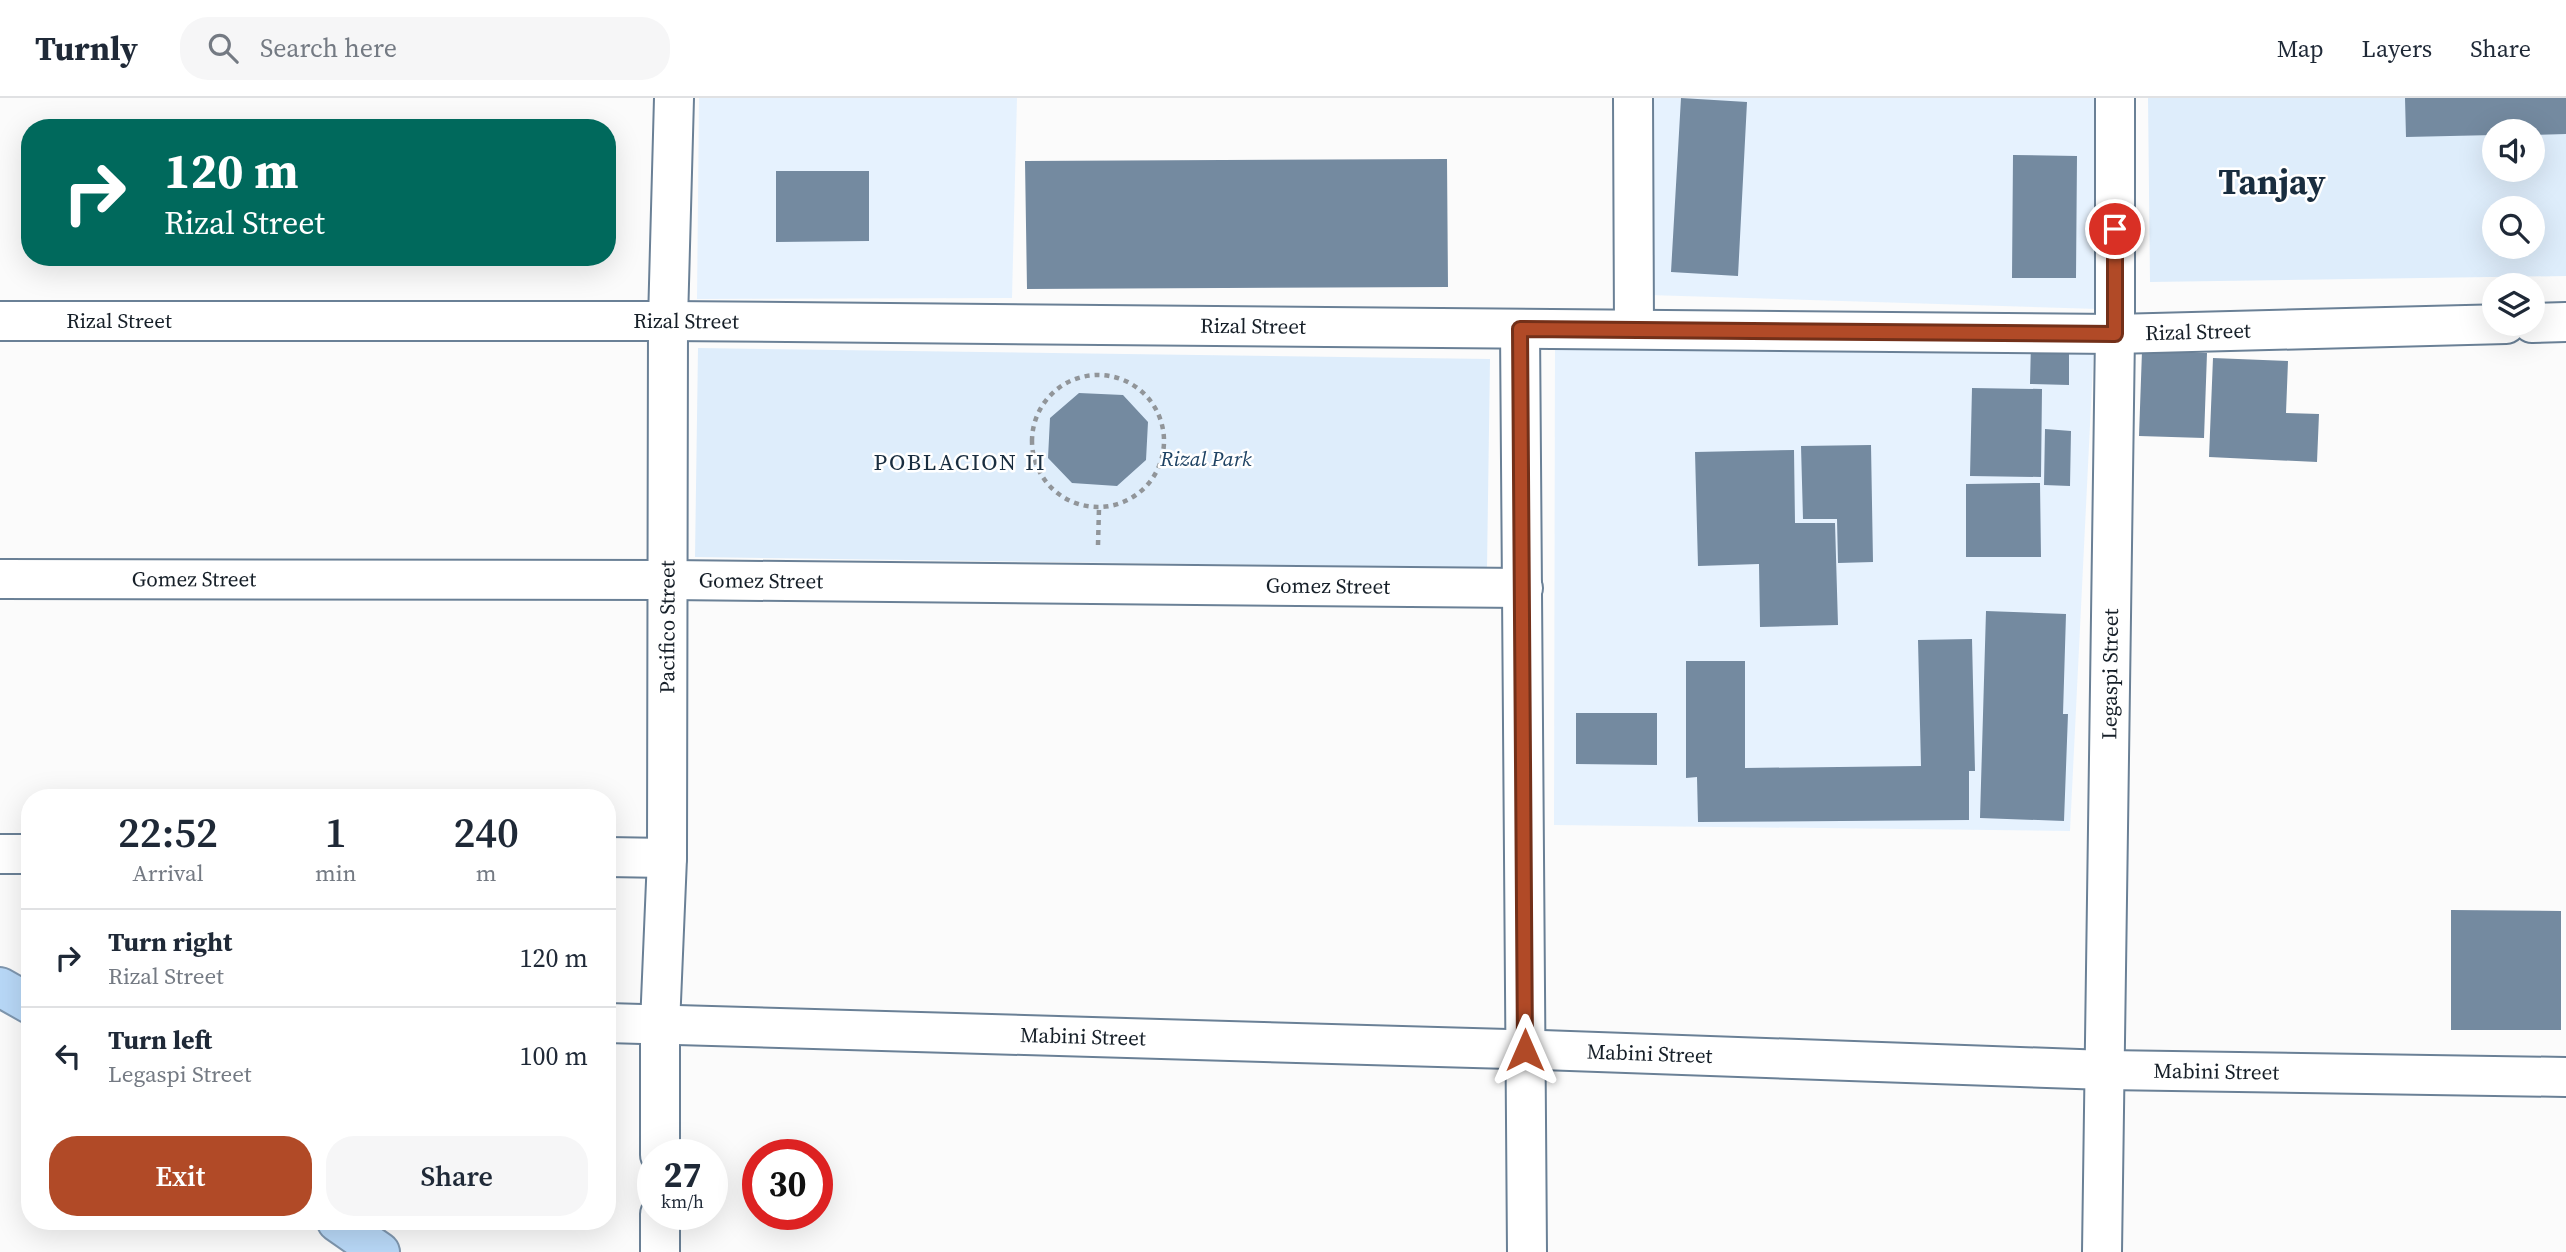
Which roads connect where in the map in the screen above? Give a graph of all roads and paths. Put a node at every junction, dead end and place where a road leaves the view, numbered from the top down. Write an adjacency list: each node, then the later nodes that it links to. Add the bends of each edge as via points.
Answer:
1 (674, 98): 5 (street, Pacifico Street)
2 (1633, 98): 9 (street)
3 (2116, 98): 11 (street, Legaspi Street)
4 (0, 321): 5 (street, Rizal Street)
5 (668, 321): 10 (street, Rizal Street); 14 (street, Pacifico Street)
6 (2566, 322): 7 (street)
7 (2545, 323)
8 (2482, 325): 11 (street, Rizal Street)
9 (1634, 328): 10 (street, Rizal Street); 11 (street, Rizal Street)
10 (1520, 329): 15 (street)
11 (2115, 334): 25 (street, Legaspi Street)
12 (1031, 439): 12 (path, via 1034,462 1046,482 1063,498 1099,508 1122,504 1142,491 1157,474 1166,443 1162,419 1151,399 1133,384 1101,374 1074,378 1054,390 1040,408)
13 (0, 579): 14 (street, Gomez Street)
14 (668, 580): 15 (street, Gomez Street); 19 (street, Pacifico Street)
15 (1522, 588): 24 (street)
16 (0, 854): 17 (street)
17 (21, 854)
18 (616, 857): 19 (street)
19 (667, 858): 23 (street, Pacifico Street)
20 (0, 987): 21 (highway)
21 (21, 999)
22 (616, 1023): 23 (street, Mabini Street)
23 (660, 1025): 24 (street, Mabini Street); 27 (street, Pacifico Street)
24 (1525, 1050): 25 (street, Mabini Street); 32 (street)
25 (2106, 1069): 26 (street, Mabini Street); 33 (street, Legaspi Street)
26 (2566, 1077)
27 (660, 1139)
28 (348, 1230): 30 (highway)
29 (660, 1230): 31 (street)
30 (380, 1252)
31 (660, 1252)
32 (1527, 1252)
33 (2102, 1252)

